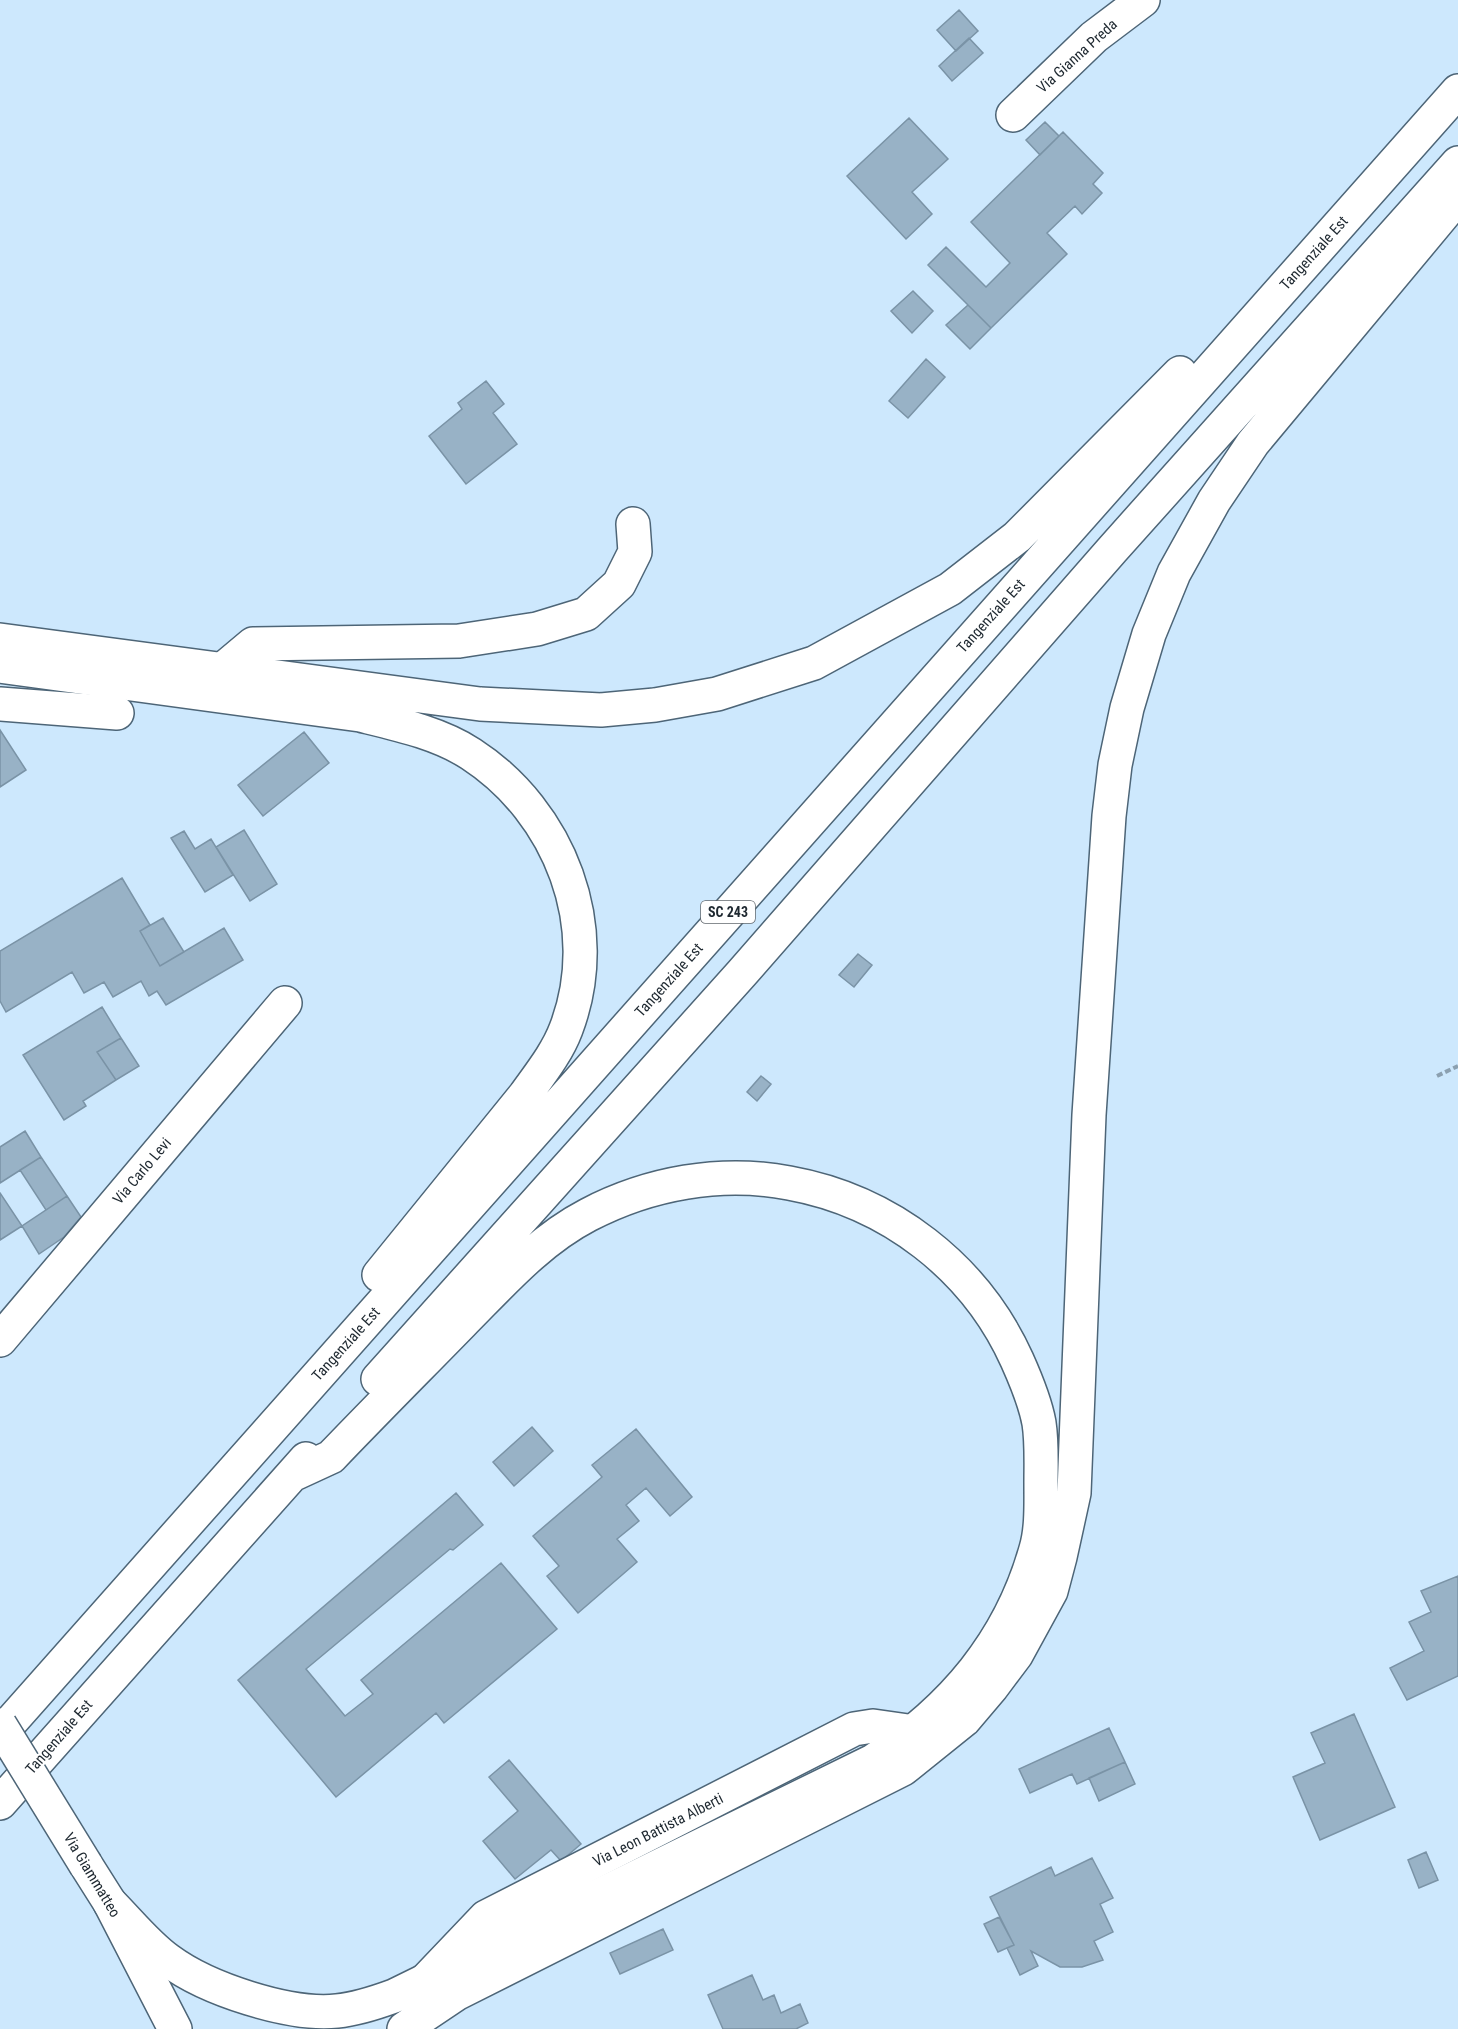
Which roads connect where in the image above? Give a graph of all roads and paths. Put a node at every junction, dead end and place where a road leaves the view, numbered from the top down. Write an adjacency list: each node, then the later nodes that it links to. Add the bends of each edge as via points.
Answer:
1 (1143, 0): 3 (main road, Via Gianna Preda, via 1094,37)
2 (1458, 92): 6 (main road, Tangenziale Est / SC 243)
3 (1013, 115)
4 (1458, 163): 18 (main road, Tangenziale Est)
5 (1458, 197): 23 (main road, via 1253,443 1214,501 1174,573 1149,634 1115,765 1107,840 1089,1115 1074,1493 1051,1591 1016,1655 964,1720 903,1770 456,1994)
6 (1237, 340): 10 (main road, via 1200,353 1017,537 950,589 814,663 769,679 717,694 601,710 480,704); 16 (main road, Tangenziale Est / SC 243)
7 (633, 524): 10 (main road, via 635,552 619,584 586,614 537,629 459,641 253,644)
8 (0, 640): 10 (main road)
9 (0, 666): 16 (main road, via 360,715 398,725 470,753 508,781 556,846 573,889 580,963 566,1030 525,1095 373,1282)
10 (222, 670)
11 (0, 704): 12 (main road)
12 (117, 713)
13 (285, 1003): 17 (main road, Via Carlo Levi)
14 (1458, 1066): 15 (path)
15 (1437, 1076)
16 (357, 1332): 20 (main road, Tangenziale Est / SC 243)
17 (0, 1340)
18 (292, 1475): 21 (main road, Tangenziale Est); 23 (main road, via 331,1456 554,1235 623,1199 699,1180 742,1177 821,1189 893,1221 932,1247 993,1313 1028,1385 1039,1422 1041,1490 1037,1546 1024,1585 1008,1622 988,1653 937,1714 873,1761)
19 (0, 1725): 22 (main road, Via Giammatteo, bridge)
20 (0, 1734)
21 (0, 1803)
22 (110, 1903): 23 (main road, via 168,1960 202,1981 302,2010); 24 (main road, Via Giammatteo)
23 (419, 2007): 25 (main road)
24 (176, 2029)
25 (389, 2029)

